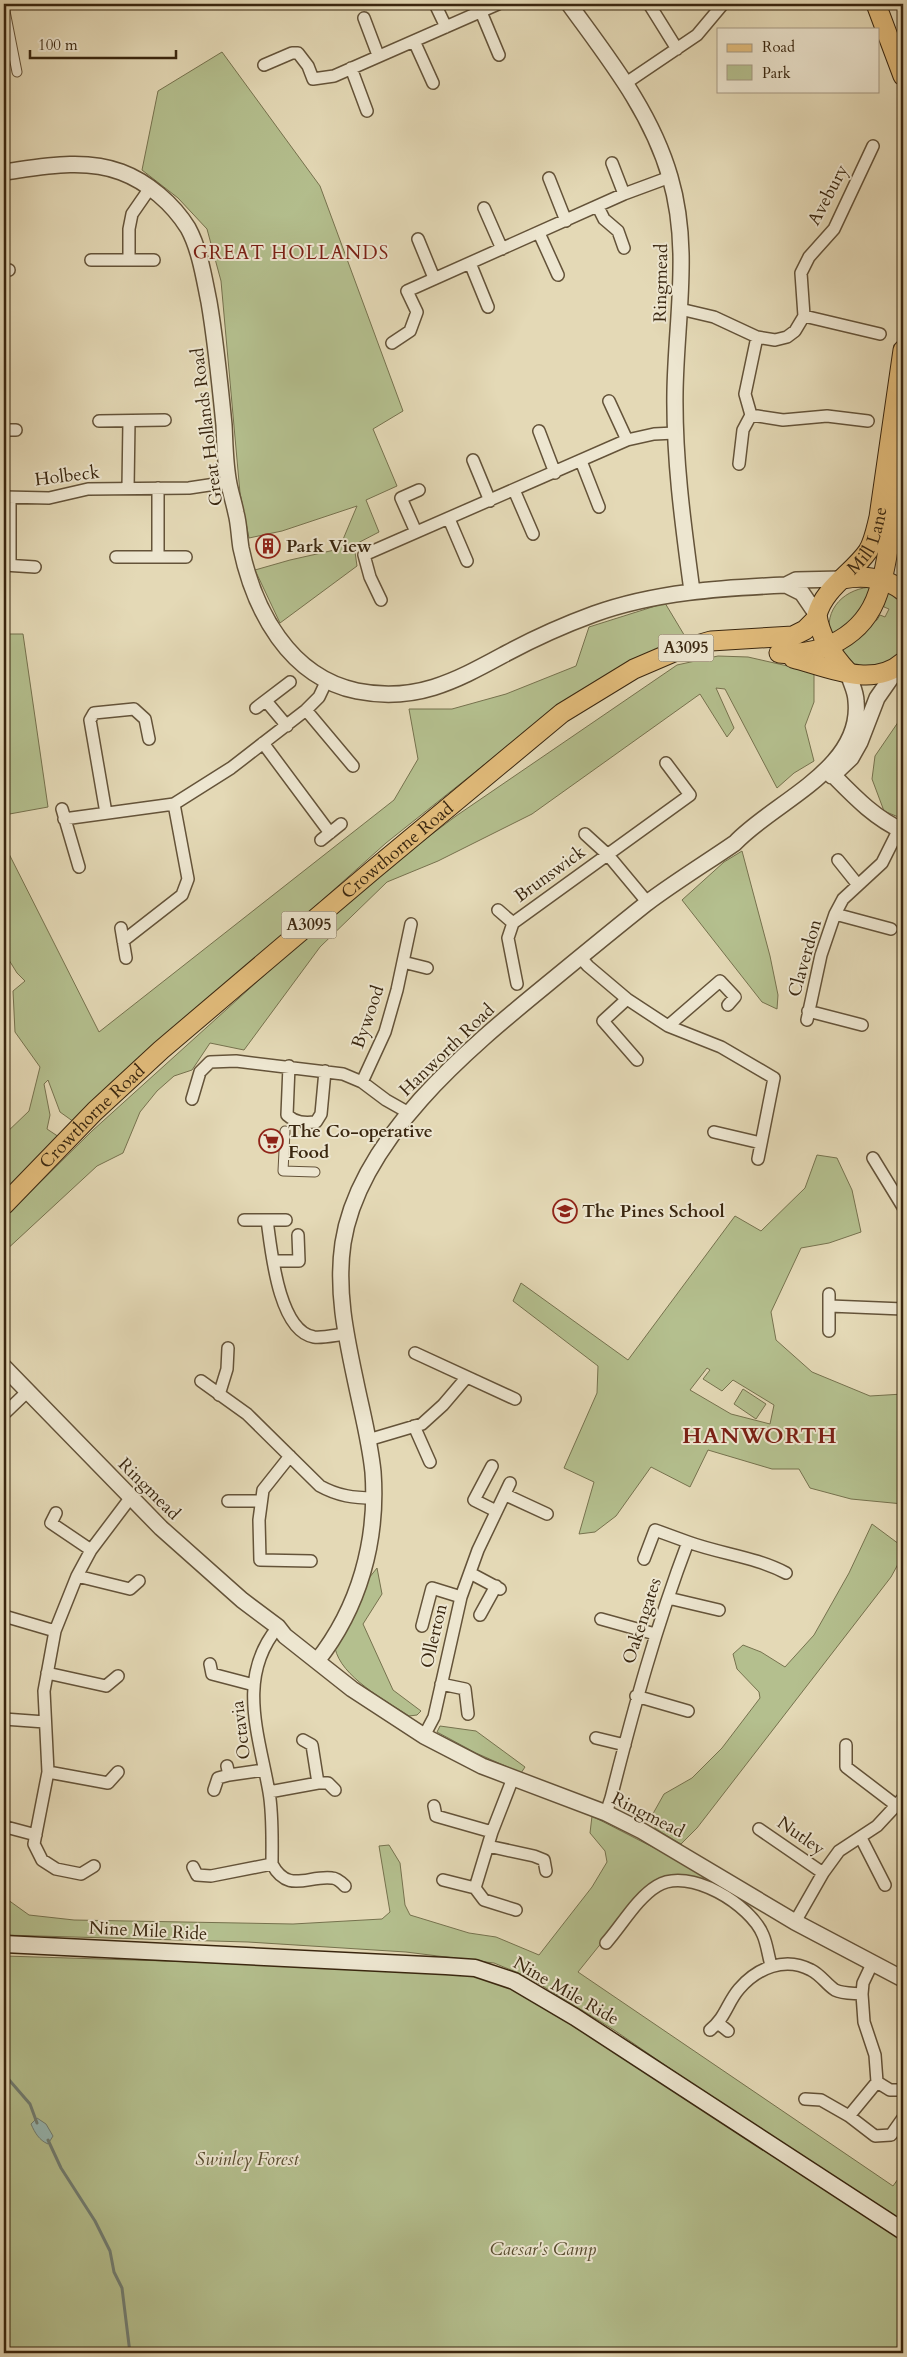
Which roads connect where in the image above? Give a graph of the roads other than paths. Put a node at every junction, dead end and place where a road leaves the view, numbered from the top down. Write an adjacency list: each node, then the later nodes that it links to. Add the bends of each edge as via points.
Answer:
1 (435, 4): 11 (street)
2 (498, 4): 9 (street)
3 (570, 4): 22 (street, Ringmead)
4 (649, 4): 14 (street)
5 (723, 4): 14 (street, via 697,35)
6 (876, 4): 20 (main road)
7 (889, 4): 12 (main road)
8 (4, 6): 19 (street)
9 (481, 12): 11 (street); 16 (street)
10 (364, 18): 15 (street)
11 (446, 27): 13 (street)
12 (903, 36)
13 (414, 41): 15 (street); 21 (street)
14 (678, 50): 22 (street)
15 (378, 55): 18 (street)
16 (499, 55)
17 (264, 65): 18 (street, via 298,53 313,79 334,76)
18 (351, 68): 23 (street)
19 (17, 72)
20 (903, 76)
21 (433, 83)
22 (626, 83): 27 (street, Ringmead)
23 (367, 111)
24 (873, 146): 46 (street, Avebury, via 834,229 809,257 801,273)
25 (612, 163): 30 (street)
26 (4, 172): 29 (street, Great Hollands Road, via 94,166 121,172)
27 (670, 176): 30 (street); 45 (street, Ringmead, via 683,261)
28 (549, 178): 33 (street)
29 (150, 188): 39 (street, via 132,214); 67 (street, Great Hollands Road, via 167,202 188,229 200,261 215,334)
30 (624, 194): 31 (street)
31 (598, 207): 33 (street); 36 (street, via 604,219 618,232)
32 (484, 208): 37 (street)
33 (566, 221): 34 (street)
34 (539, 233): 37 (street); 42 (street)
35 (418, 239): 43 (street)
36 (624, 248)
37 (502, 249): 41 (street)
38 (91, 260): 39 (street)
39 (129, 260): 40 (street)
40 (154, 260)
41 (470, 263): 43 (street); 44 (street)
42 (558, 275)
43 (434, 278): 49 (street, via 407,291 417,312 410,332)
44 (488, 308)
45 (680, 310): 48 (street, via 714,317); 60 (street, Ringmead)
46 (804, 316): 47 (street); 48 (street, via 796,331 786,337 775,340)
47 (880, 334)
48 (758, 337): 52 (street, via 746,394)
49 (392, 343)
50 (903, 350): 85 (main road, Mill Lane, via 874,536 868,551)
51 (609, 400): 61 (street)
52 (750, 415): 56 (street, via 783,420 827,416); 65 (street, via 743,430)
53 (164, 420): 55 (street)
54 (99, 421): 55 (street)
55 (129, 421): 68 (street)
56 (868, 421)
57 (4, 430): 58 (street)
58 (16, 430)
59 (540, 431): 66 (street)
60 (675, 432): 61 (street); 89 (street, Ringmead, via 678,488)
61 (627, 440): 64 (street)
62 (903, 440): 78 (main road, Mill Lane / A3095)
63 (473, 460): 73 (street)
64 (581, 461): 66 (street); 74 (street)
65 (738, 464)
66 (555, 473): 71 (street)
67 (229, 482): 69 (street, Holbeck, via 189,488); 97 (street, Great Hollands Road, via 248,577 265,619 282,644)
68 (128, 488): 69 (street, Holbeck); 72 (street, Holbeck, via 88,489 49,498)
69 (158, 488): 81 (street)
70 (419, 490): 76 (street, via 401,498)
71 (514, 490): 73 (street); 77 (street)
72 (7, 498): 83 (street, Holbeck)
73 (490, 501): 75 (street)
74 (599, 507)
75 (448, 519): 76 (street); 82 (street)
76 (416, 532): 90 (street, via 364,555)
77 (533, 534)
78 (889, 544): 86 (main road, Mill Lane / A3095); 88 (main road, Mill Lane / A3095)
79 (186, 556): 81 (street)
80 (116, 557): 81 (street)
81 (158, 557)
82 (466, 561)
83 (7, 565): 84 (street, Holbeck)
84 (35, 567)
85 (843, 579): 86 (main road); 87 (street, Great Hollands Road, via 796,580); 91 (main road, Mill Lane, via 824,599)
86 (881, 580): 88 (main road); 93 (main road, A3095, via 875,600 863,620)
87 (786, 585): 89 (street, Great Hollands Road); 91 (street, via 802,593)
88 (903, 590)
89 (692, 592): 97 (street, Great Hollands Road, via 631,603 594,614 549,632 458,680 432,689 388,695 355,691)
90 (381, 600)
91 (817, 616): 92 (main road, Crowthorne Road / A3095, via 805,630 793,636); 93 (main road)
92 (740, 640): 94 (main road, Crowthorne Road / A3095); 148 (main road, Crowthorne Road / A3095, via 706,642 653,660 562,713 161,1050 95,1111)
93 (829, 647): 94 (main road, Crowthorne Road / A3095, via 803,654); 96 (main road)
94 (779, 653): 96 (main road, Crowthorne Road / A3095)
95 (902, 663): 96 (main road, Crowthorne Road, via 875,675); 106 (street, Hanworth Road, via 877,698)
96 (848, 672): 108 (street, Hanworth Road, via 856,700 855,719 851,734)
97 (327, 680): 101 (street, via 319,697)
98 (290, 682): 99 (street)
99 (266, 701): 100 (street); 102 (street)
100 (256, 708)
101 (306, 710): 102 (street); 105 (street, via 350,763)
102 (287, 726): 104 (street)
103 (149, 739): 111 (street, via 145,719 134,709 94,713 90,720)
104 (263, 743): 110 (street, via 232,768); 112 (street, via 326,837)
105 (357, 752)
106 (851, 758): 108 (street, Hanworth Road); 109 (street, via 847,782)
107 (666, 763): 115 (street, Brunswick, via 690,795)
108 (830, 772): 109 (street); 119 (street, Hanworth Road)
109 (850, 794): 113 (street)
110 (174, 804): 111 (street); 126 (street, via 188,879 182,895)
111 (106, 813): 117 (street, via 63,814)
112 (341, 824)
113 (901, 830): 118 (street, Claverdon, via 882,863)
114 (585, 834): 115 (street, Brunswick)
115 (608, 854): 119 (street, Brunswick); 122 (street, Brunswick)
116 (838, 860): 118 (street)
117 (79, 867)
118 (858, 885): 121 (street, Claverdon, via 843,899)
119 (648, 903): 127 (street, Hanworth Road)
120 (498, 910): 122 (street, Brunswick)
121 (835, 914): 125 (street, Claverdon); 134 (street, Claverdon, via 807,1015)
122 (513, 923): 131 (street, Brunswick, via 508,938)
123 (411, 924): 129 (street, Bywood)
124 (121, 928): 126 (street)
125 (891, 929)
126 (123, 941): 128 (street)
127 (580, 957): 132 (street); 141 (street, Hanworth Road, via 488,1033)
128 (126, 958)
129 (403, 962): 130 (street); 139 (street, Bywood, via 385,1032)
130 (427, 968)
131 (517, 984)
132 (627, 999): 135 (street); 136 (street, via 603,1021)
133 (728, 1005): 135 (street, via 735,997 720,981)
134 (862, 1024)
135 (668, 1026): 144 (street, via 721,1047 778,1080)
136 (637, 1060)
137 (289, 1066): 138 (street); 138 (street, via 287,1115 306,1123 316,1122 321,1114); 140 (street, via 210,1062 200,1072)
138 (325, 1071): 139 (street)
139 (362, 1082): 141 (street)
140 (192, 1099)
141 (409, 1113): 159 (street, Hanworth Road, via 371,1166 346,1230 340,1283)
142 (285, 1131): 147 (street, via 283,1171)
143 (714, 1132): 144 (street)
144 (761, 1143): 146 (street)
145 (872, 1158): 149 (street)
146 (758, 1159)
147 (315, 1172)
148 (4, 1205)
149 (900, 1209)
150 (244, 1220): 151 (street)
151 (267, 1220): 152 (street); 154 (street)
152 (286, 1220)
153 (298, 1235): 154 (street, via 299,1261)
154 (272, 1260): 159 (street, via 280,1293 294,1323 314,1337)
155 (830, 1294): 156 (street)
156 (830, 1306): 157 (street); 158 (street)
157 (903, 1309)
158 (829, 1331)
159 (345, 1334): 170 (street, Hanworth Road)
160 (228, 1348): 166 (street, via 227,1369)
161 (415, 1353): 163 (street)
162 (4, 1367): 165 (street, Ringmead)
163 (466, 1378): 167 (street); 169 (street, via 443,1405 422,1424)
164 (201, 1381): 166 (street)
165 (28, 1391): 168 (street); 176 (street, Ringmead)
166 (218, 1395): 171 (street, via 247,1414)
167 (515, 1399)
168 (4, 1414)
169 (414, 1426): 170 (street); 172 (street)
170 (368, 1440): 177 (street, Hanworth Road)
171 (290, 1456): 177 (street, via 308,1476 334,1494); 179 (street, via 263,1490)
172 (430, 1462)
173 (492, 1466): 180 (street, via 474,1500)
174 (510, 1483): 175 (street, Ollerton)
175 (506, 1494): 180 (street, Ollerton); 182 (street)
176 (131, 1497): 184 (street); 198 (street, Ringmead, via 242,1600)
177 (374, 1498): 201 (street, Hanworth Road, via 368,1551 357,1595 340,1630)
178 (228, 1501): 179 (street)
179 (261, 1501): 186 (street, via 260,1560)
180 (496, 1511): 188 (street, Ollerton)
181 (56, 1513): 184 (street, via 51,1522)
182 (547, 1514)
183 (688, 1542): 185 (street, via 655,1530); 187 (street, via 766,1563); 192 (street, Oakengates)
184 (91, 1550): 189 (street)
185 (644, 1559)
186 (311, 1561)
187 (786, 1573)
188 (470, 1574): 191 (street, Ollerton); 194 (street, via 498,1587)
189 (77, 1576): 190 (street, via 130,1589); 199 (street)
190 (139, 1581)
191 (461, 1597): 197 (street, Ollerton, via 426,1586); 205 (street, Ollerton)
192 (668, 1598): 193 (street); 200 (street, Oakengates)
193 (719, 1610)
194 (480, 1615)
195 (4, 1616): 199 (street)
196 (601, 1619): 200 (street)
197 (422, 1626)
198 (278, 1627): 201 (street, Ringmead, via 285,1636); 206 (street, Octavia, via 263,1647)
199 (54, 1631): 203 (street)
200 (655, 1634): 207 (street, Oakengates)
201 (320, 1658): 212 (street, Ringmead, via 352,1689)
202 (210, 1664): 206 (street, Octavia, via 212,1674)
203 (47, 1673): 204 (street, via 106,1686); 211 (street)
204 (118, 1676)
205 (441, 1684): 209 (street, Ollerton, via 465,1689); 212 (street, Ollerton, via 434,1717)
206 (254, 1685): 217 (street, Octavia, via 256,1728)
207 (636, 1696): 208 (street); 215 (street, Oakengates)
208 (688, 1710)
209 (468, 1714)
210 (4, 1718): 211 (street)
211 (45, 1722): 218 (street)
212 (424, 1736): 220 (street, Ringmead)
213 (596, 1738): 215 (street)
214 (303, 1740): 221 (street, via 312,1745)
215 (625, 1745): 227 (street, Oakengates)
216 (846, 1745): 225 (street, Nutley, via 846,1767)
217 (264, 1770): 222 (street, Octavia, via 228,1770 218,1778); 224 (street, Octavia)
218 (48, 1772): 219 (street, via 108,1783); 231 (street)
219 (118, 1772)
220 (513, 1778): 227 (street, Ringmead); 230 (street)
221 (318, 1783): 223 (street, via 328,1783); 224 (street)
222 (214, 1790)
223 (335, 1790)
224 (270, 1792): 234 (street, Octavia)
225 (900, 1802): 232 (street, Nutley)
226 (434, 1806): 230 (street, via 436,1816)
227 (606, 1812): 244 (street, Ringmead, via 686,1855)
228 (4, 1824): 231 (street)
229 (760, 1829): 238 (street, Nutley)
230 (492, 1832): 233 (street)
231 (36, 1835): 235 (street, via 34,1844 42,1860 56,1869 81,1874)
232 (861, 1838): 238 (street, Nutley, via 839,1851); 240 (street)
233 (488, 1846): 237 (street, via 544,1860); 242 (street)
234 (272, 1864): 236 (street, via 211,1876 197,1875); 241 (street, via 276,1872 290,1882 333,1877)
235 (94, 1866)
236 (193, 1866)
237 (546, 1871)
238 (823, 1872): 244 (street, Nutley)
239 (443, 1880): 242 (street)
240 (885, 1885)
241 (345, 1886)
242 (476, 1888): 243 (street, via 484,1900 498,1911)
243 (516, 1910)
244 (795, 1922): 247 (street, Ringmead)
245 (606, 1943): 248 (street, via 620,1935 643,1898 658,1885 678,1880 700,1882 720,1893 752,1921 762,1934)
246 (4, 1944): 257 (main road, Nine Mile Ride, via 446,1966 495,1973 575,2017)
247 (872, 1964): 249 (street, Ringmead); 250 (street, via 863,1983)
248 (771, 1965): 250 (street, via 805,1967 819,1974 835,1989); 251 (street, via 738,1990 714,2026)
249 (903, 1979)
250 (862, 1994): 252 (street, via 864,2022 875,2055)
251 (728, 2031)
252 (877, 2082): 253 (street, via 890,2090); 255 (street)
253 (903, 2090)
254 (805, 2099): 255 (street, via 821,2100)
255 (849, 2116): 256 (street, via 875,2136 891,2135)
256 (903, 2118)
257 (903, 2231)

